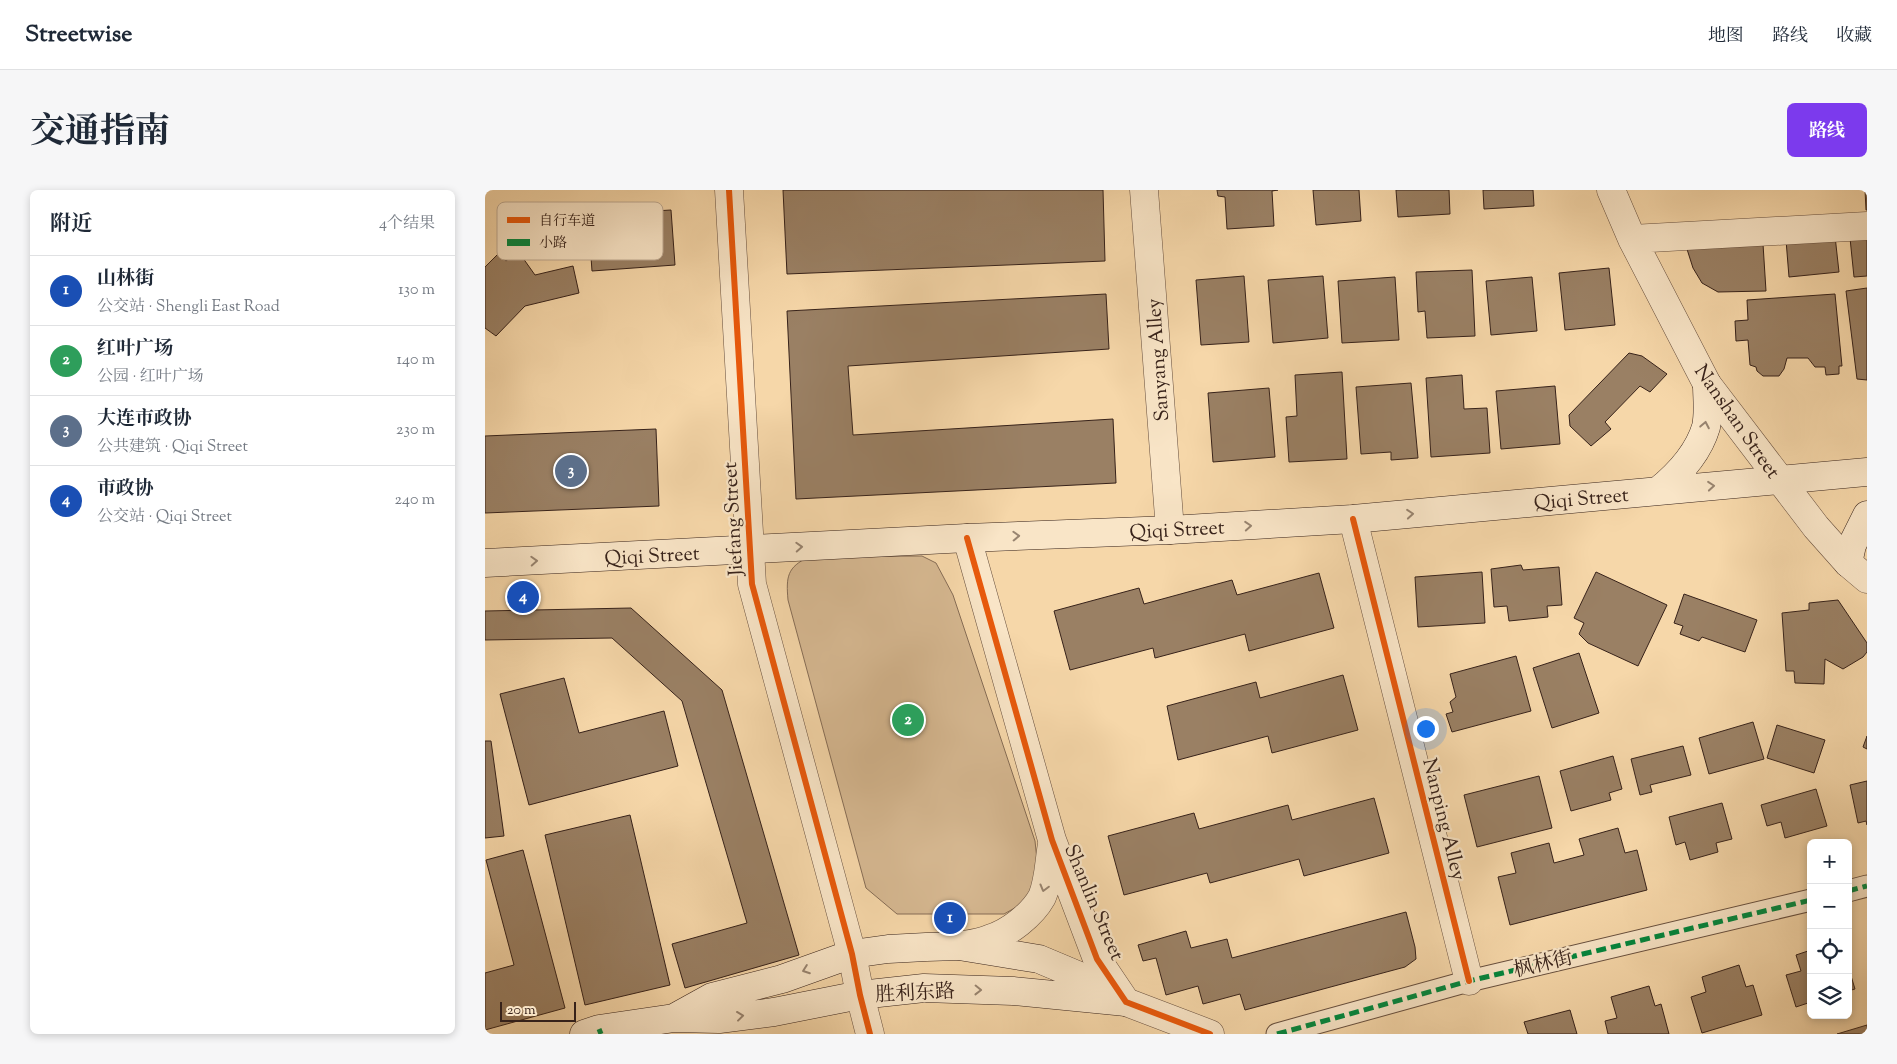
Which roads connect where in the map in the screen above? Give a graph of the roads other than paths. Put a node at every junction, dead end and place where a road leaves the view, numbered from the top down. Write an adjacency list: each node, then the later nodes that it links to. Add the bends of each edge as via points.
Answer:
1 (729, 190): 14 (street, Jiefang Street)
2 (1144, 190): 12 (street, Sanyang Alley)
3 (1611, 190): 5 (street, Nanshan Street)
4 (1867, 226): 5 (street)
5 (1632, 240): 6 (street, Nanshan Street)
6 (1707, 384): 8 (street, Nanshan Street); 9 (street, one-way to 6, via 1679,474 1697,450 1707,426)
7 (1867, 472): 8 (street, Qiqi Street)
8 (1779, 480): 9 (street, Qiqi Street, one-way to 8); 16 (street, Nanshan Street)
9 (1658, 491): 11 (street, Qiqi Street, one-way to 9)
10 (1867, 515): 16 (street, via 1852,545)
11 (1353, 519): 12 (street, Qiqi Street, one-way to 11); 23 (street, Nanping Alley)
12 (1170, 530): 13 (street, Qiqi Street, one-way to 12)
13 (967, 538): 14 (street, Qiqi Street, one-way to 13); 17 (street, Shanlin Street)
14 (750, 550): 15 (street, Qiqi Street, one-way to 14); 22 (street, Jiefang Street, via 752,584)
15 (485, 563)
16 (1857, 571)
17 (1052, 840): 21 (street, one-way to 21, via 1043,895 1033,910 990,939); 25 (street, Shanlin Street, via 1097,959)
18 (1867, 886): 19 (street)
19 (1852, 890)
20 (1807, 901): 23 (street, 枫林街)
21 (959, 946): 22 (street); 25 (street, via 1039,958 1089,980)
22 (852, 954): 24 (street, Jiefang Street); 26 (street, one-way to 26, via 782,979 712,997)
23 (1469, 981): 30 (street, 枫林街)
24 (860, 995): 25 (street, 胜利东路, one-way to 25, via 924,988 1013,991); 26 (street, 胜利东路, one-way to 24, via 719,1019); 28 (street)
25 (1126, 1002): 29 (street)
26 (674, 1018): 27 (street)
27 (595, 1033)
28 (870, 1034)
29 (1210, 1034)
30 (1277, 1034)

